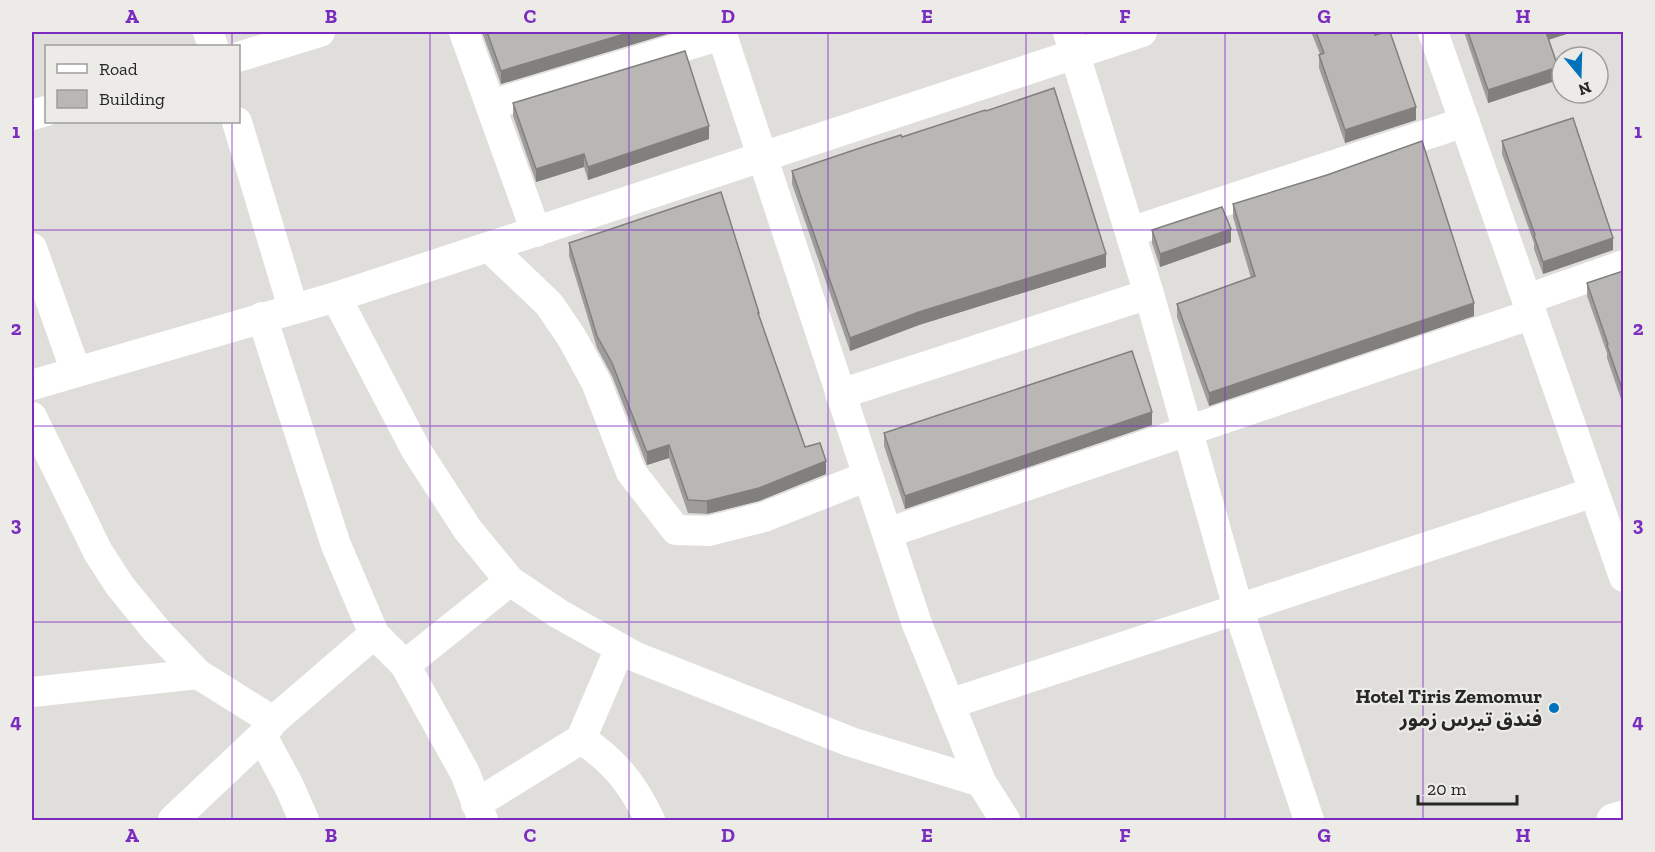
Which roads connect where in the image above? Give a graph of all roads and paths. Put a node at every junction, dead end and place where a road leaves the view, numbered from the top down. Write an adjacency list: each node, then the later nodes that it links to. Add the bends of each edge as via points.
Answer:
1 (320, 32): 7 (street)
2 (464, 32): 8 (street)
3 (1142, 32): 6 (street)
4 (1433, 32): 9 (street)
5 (721, 33): 8 (street); 11 (street)
6 (1072, 43): 11 (street); 13 (street)
7 (240, 56)
8 (490, 105): 12 (street)
9 (1465, 122): 13 (street); 19 (street)
10 (237, 123): 20 (street)
11 (761, 157): 12 (street); 24 (street)
12 (536, 232): 14 (street)
13 (1130, 232): 17 (street)
14 (489, 247): 18 (street); 27 (street, via 549,304 572,338 596,382 631,472 675,530 709,531 764,517)
15 (32, 248): 22 (street)
16 (1623, 265): 19 (street)
17 (1149, 294): 24 (street); 26 (street)
18 (336, 297): 20 (street); 31 (street, via 416,450 468,530)
19 (1529, 306): 26 (street); 28 (street)
20 (293, 308): 21 (street)
21 (262, 317): 22 (street); 33 (street, via 336,545)
22 (76, 372): 23 (street)
23 (32, 385)
24 (840, 394): 27 (street)
25 (32, 417): 36 (street, via 98,552 156,630)
26 (1189, 431): 29 (street); 32 (street)
27 (868, 476): 29 (street)
28 (1594, 492): 30 (street); 32 (street)
29 (887, 533): 38 (street, via 917,624)
30 (1623, 577)
31 (510, 581): 34 (street, via 558,615); 35 (street)
32 (1238, 608): 38 (street); 48 (street)
33 (374, 634): 35 (street); 39 (street)
34 (620, 648): 40 (street); 41 (street, via 851,742)
35 (405, 665): 42 (street, via 465,773)
36 (198, 674): 37 (street); 39 (street)
37 (32, 692)
38 (950, 704): 41 (street)
39 (267, 729): 44 (street); 45 (street)
40 (581, 740): 42 (street); 46 (street, via 620,770)
41 (981, 782): 47 (street)
42 (480, 812)
43 (1623, 817): 49 (highway)
44 (172, 820)
45 (304, 820)
46 (650, 820)
47 (1005, 820)
48 (1309, 820)
49 (1613, 820)

